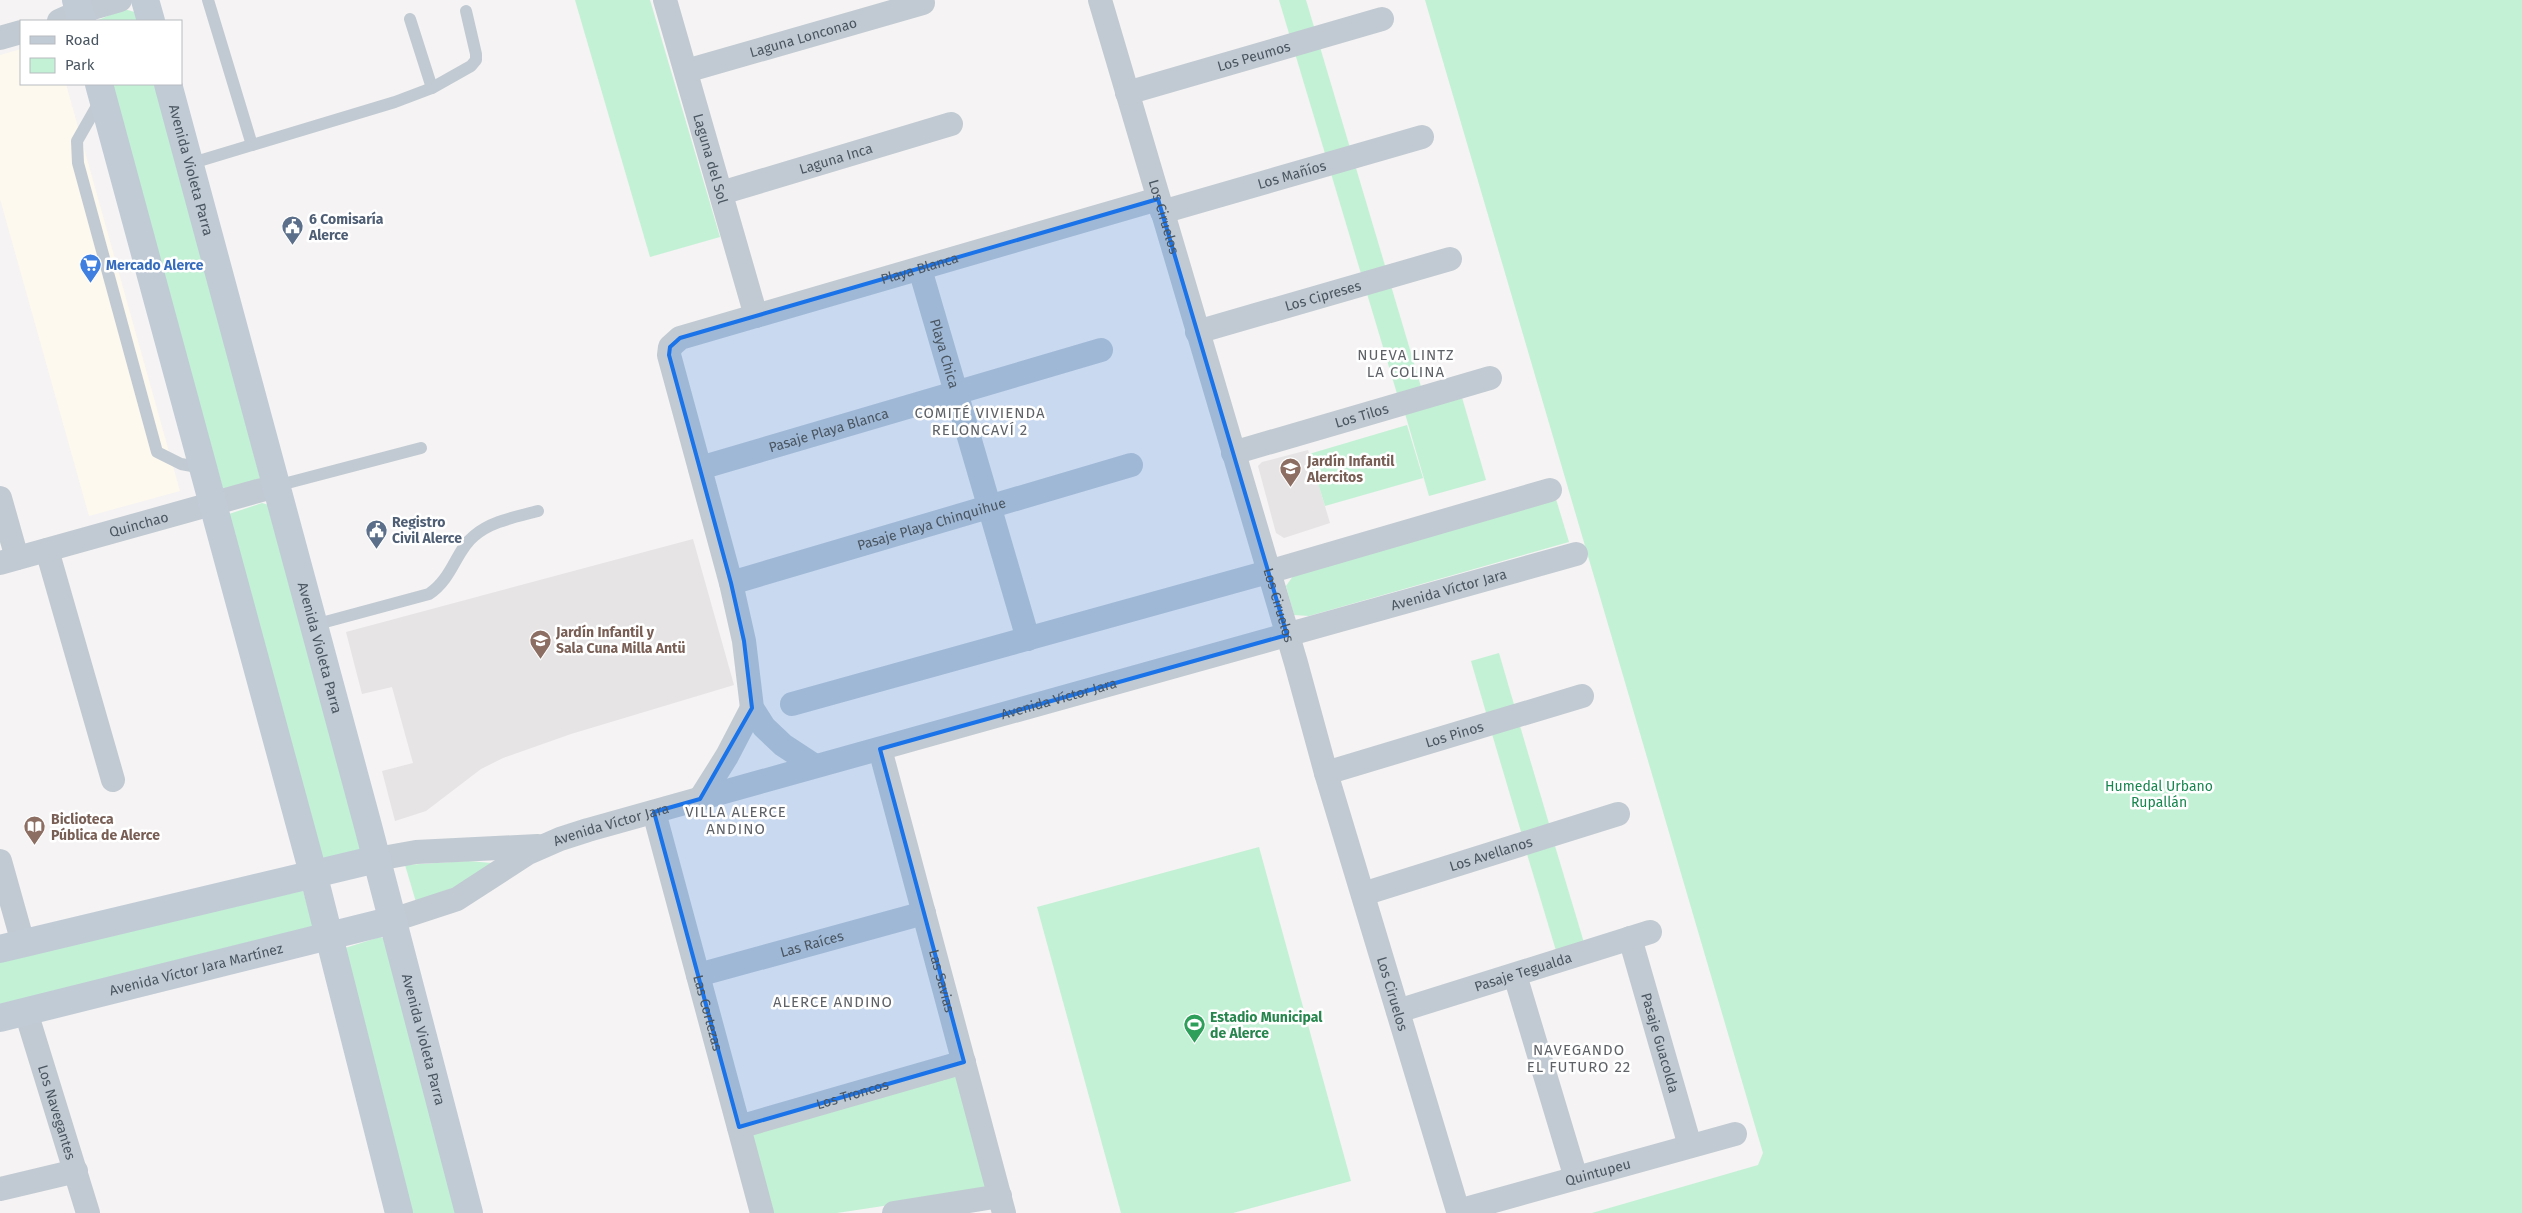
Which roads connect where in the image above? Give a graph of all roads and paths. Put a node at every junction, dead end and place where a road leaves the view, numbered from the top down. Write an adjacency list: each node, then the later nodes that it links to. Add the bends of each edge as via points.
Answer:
1 (120, 0): 8 (street)
2 (145, 0): 11 (main road)
3 (208, 0): 21 (lane)
4 (665, 0): 14 (street, Laguna del Sol)
5 (1100, 0): 18 (street, Los Ciruelos)
6 (923, 3): 14 (street, Laguna Lonconao)
7 (466, 11): 16 (lane, via 476,60)
8 (74, 14)
9 (410, 19): 16 (lane)
10 (1382, 19): 18 (street, Los Peumos)
11 (151, 20)
12 (20, 32): 13 (street)
13 (0, 38)
14 (686, 71): 23 (street, Laguna del Sol)
15 (168, 85): 22 (main road, Avenida Violeta Parra)
16 (432, 88): 21 (lane)
17 (101, 90): 35 (main road); 35 (lane, via 77,141 78,162 86,192 157,452 181,464)
18 (1127, 93): 24 (street, Los Ciruelos)
19 (951, 124): 23 (street, Laguna Inca)
20 (1422, 137): 24 (street, Los Mañíos)
21 (252, 145): 22 (lane)
22 (189, 164): 37 (main road, Avenida Violeta Parra)
23 (721, 193): 27 (street, Laguna del Sol)
24 (1160, 206): 26 (street, Playa Blanca); 28 (street, Los Ciruelos)
25 (1450, 259): 28 (street, Los Cipreses)
26 (920, 269): 27 (street, Playa Blanca); 31 (street, Playa Chica)
27 (756, 316): 36 (street, Playa Blanca, via 680,338 670,347 669,355)
28 (1197, 332): 33 (street, Los Ciruelos)
29 (1101, 350): 31 (street, Pasaje Playa Blanca)
30 (1490, 378): 33 (street, Los Tilos)
31 (956, 392): 36 (street, Pasaje Playa Blanca); 41 (street, Playa Chica)
32 (421, 448): 37 (lane)
33 (1233, 453): 46 (street, Los Ciruelos)
34 (1131, 466): 41 (street, Pasaje Playa Chinquihue)
35 (203, 468): 40 (main road)
36 (700, 468): 47 (street)
37 (276, 486): 40 (street, Quinchao); 48 (main road, Avenida Violeta Parra)
38 (1550, 490): 46 (street)
39 (0, 498): 45 (street)
40 (212, 504): 43 (street, Quinchao); 64 (main road)
41 (990, 507): 47 (street, Pasaje Playa Chinquihue); 50 (street, Playa Chica)
42 (538, 511): 48 (lane, via 490,525 472,537 439,587 429,594)
43 (47, 550): 45 (street, Quinchao); 57 (street)
44 (1576, 554): 49 (street, Avenida Víctor Jara)
45 (8, 561)
46 (1268, 572): 49 (street, Los Ciruelos); 50 (street)
47 (731, 584): 53 (street, via 744,641)
48 (314, 625): 62 (main road, Avenida Violeta Parra)
49 (1287, 635): 54 (street, Avenida Víctor Jara); 56 (street, Los Ciruelos)
50 (1028, 639): 52 (street)
51 (1582, 696): 56 (street, Los Pinos)
52 (792, 704)
53 (752, 708): 55 (street, via 764,727 783,745); 58 (street)
54 (880, 749): 55 (street, Avenida Víctor Jara); 66 (street, Las Savias)
55 (815, 766): 58 (street, Avenida Víctor Jara)
56 (1326, 773): 65 (street, Los Ciruelos)
57 (113, 780)
58 (700, 799): 59 (street, Avenida Víctor Jara)
59 (654, 812): 61 (street, Avenida Víctor Jara); 71 (street, Las Cortezas)
60 (1618, 814): 65 (street, Los Avellanos)
61 (535, 849): 62 (street, Avenida Víctor Jara, via 416,852); 67 (street, Avenida Víctor Jara, via 457,899)
62 (377, 859): 64 (main road); 67 (main road, Avenida Violeta Parra)
63 (0, 861): 70 (street)
64 (313, 873): 69 (main road); 70 (main road)
65 (1363, 894): 73 (street, Los Ciruelos)
66 (924, 914): 71 (street, Las Raíces); 76 (street, Las Savias)
67 (393, 920): 69 (main road, Avenida Víctor Jara Martínez); 87 (main road, Avenida Violeta Parra)
68 (1640, 935): 72 (street, Pasaje Tegualda); 79 (street, Pasaje Guacolda)
69 (329, 937): 74 (main road, Avenida Víctor Jara Martínez); 86 (main road)
70 (12, 946)
71 (698, 975): 77 (street, Las Cortezas)
72 (1515, 975): 73 (street, Pasaje Tegualda); 81 (street)
73 (1398, 1011): 84 (street, Los Ciruelos)
74 (26, 1012): 75 (main road, Avenida Víctor Jara Martínez); 80 (street, Los Navegantes)
75 (0, 1018)
76 (964, 1062): 77 (street, Los Troncos); 83 (street, Las Savias)
77 (739, 1126): 88 (street, Las Cortezas)
78 (1735, 1134): 79 (street, Quintupeu)
79 (1690, 1146): 81 (street, Quintupeu)
80 (76, 1171): 82 (street); 85 (street, Los Navegantes)
81 (1576, 1178): 84 (street, Quintupeu)
82 (0, 1190)
83 (1002, 1205): 89 (street)
84 (1458, 1211)
85 (88, 1213)
86 (399, 1213)
87 (469, 1213)
88 (762, 1213)
89 (894, 1213)

